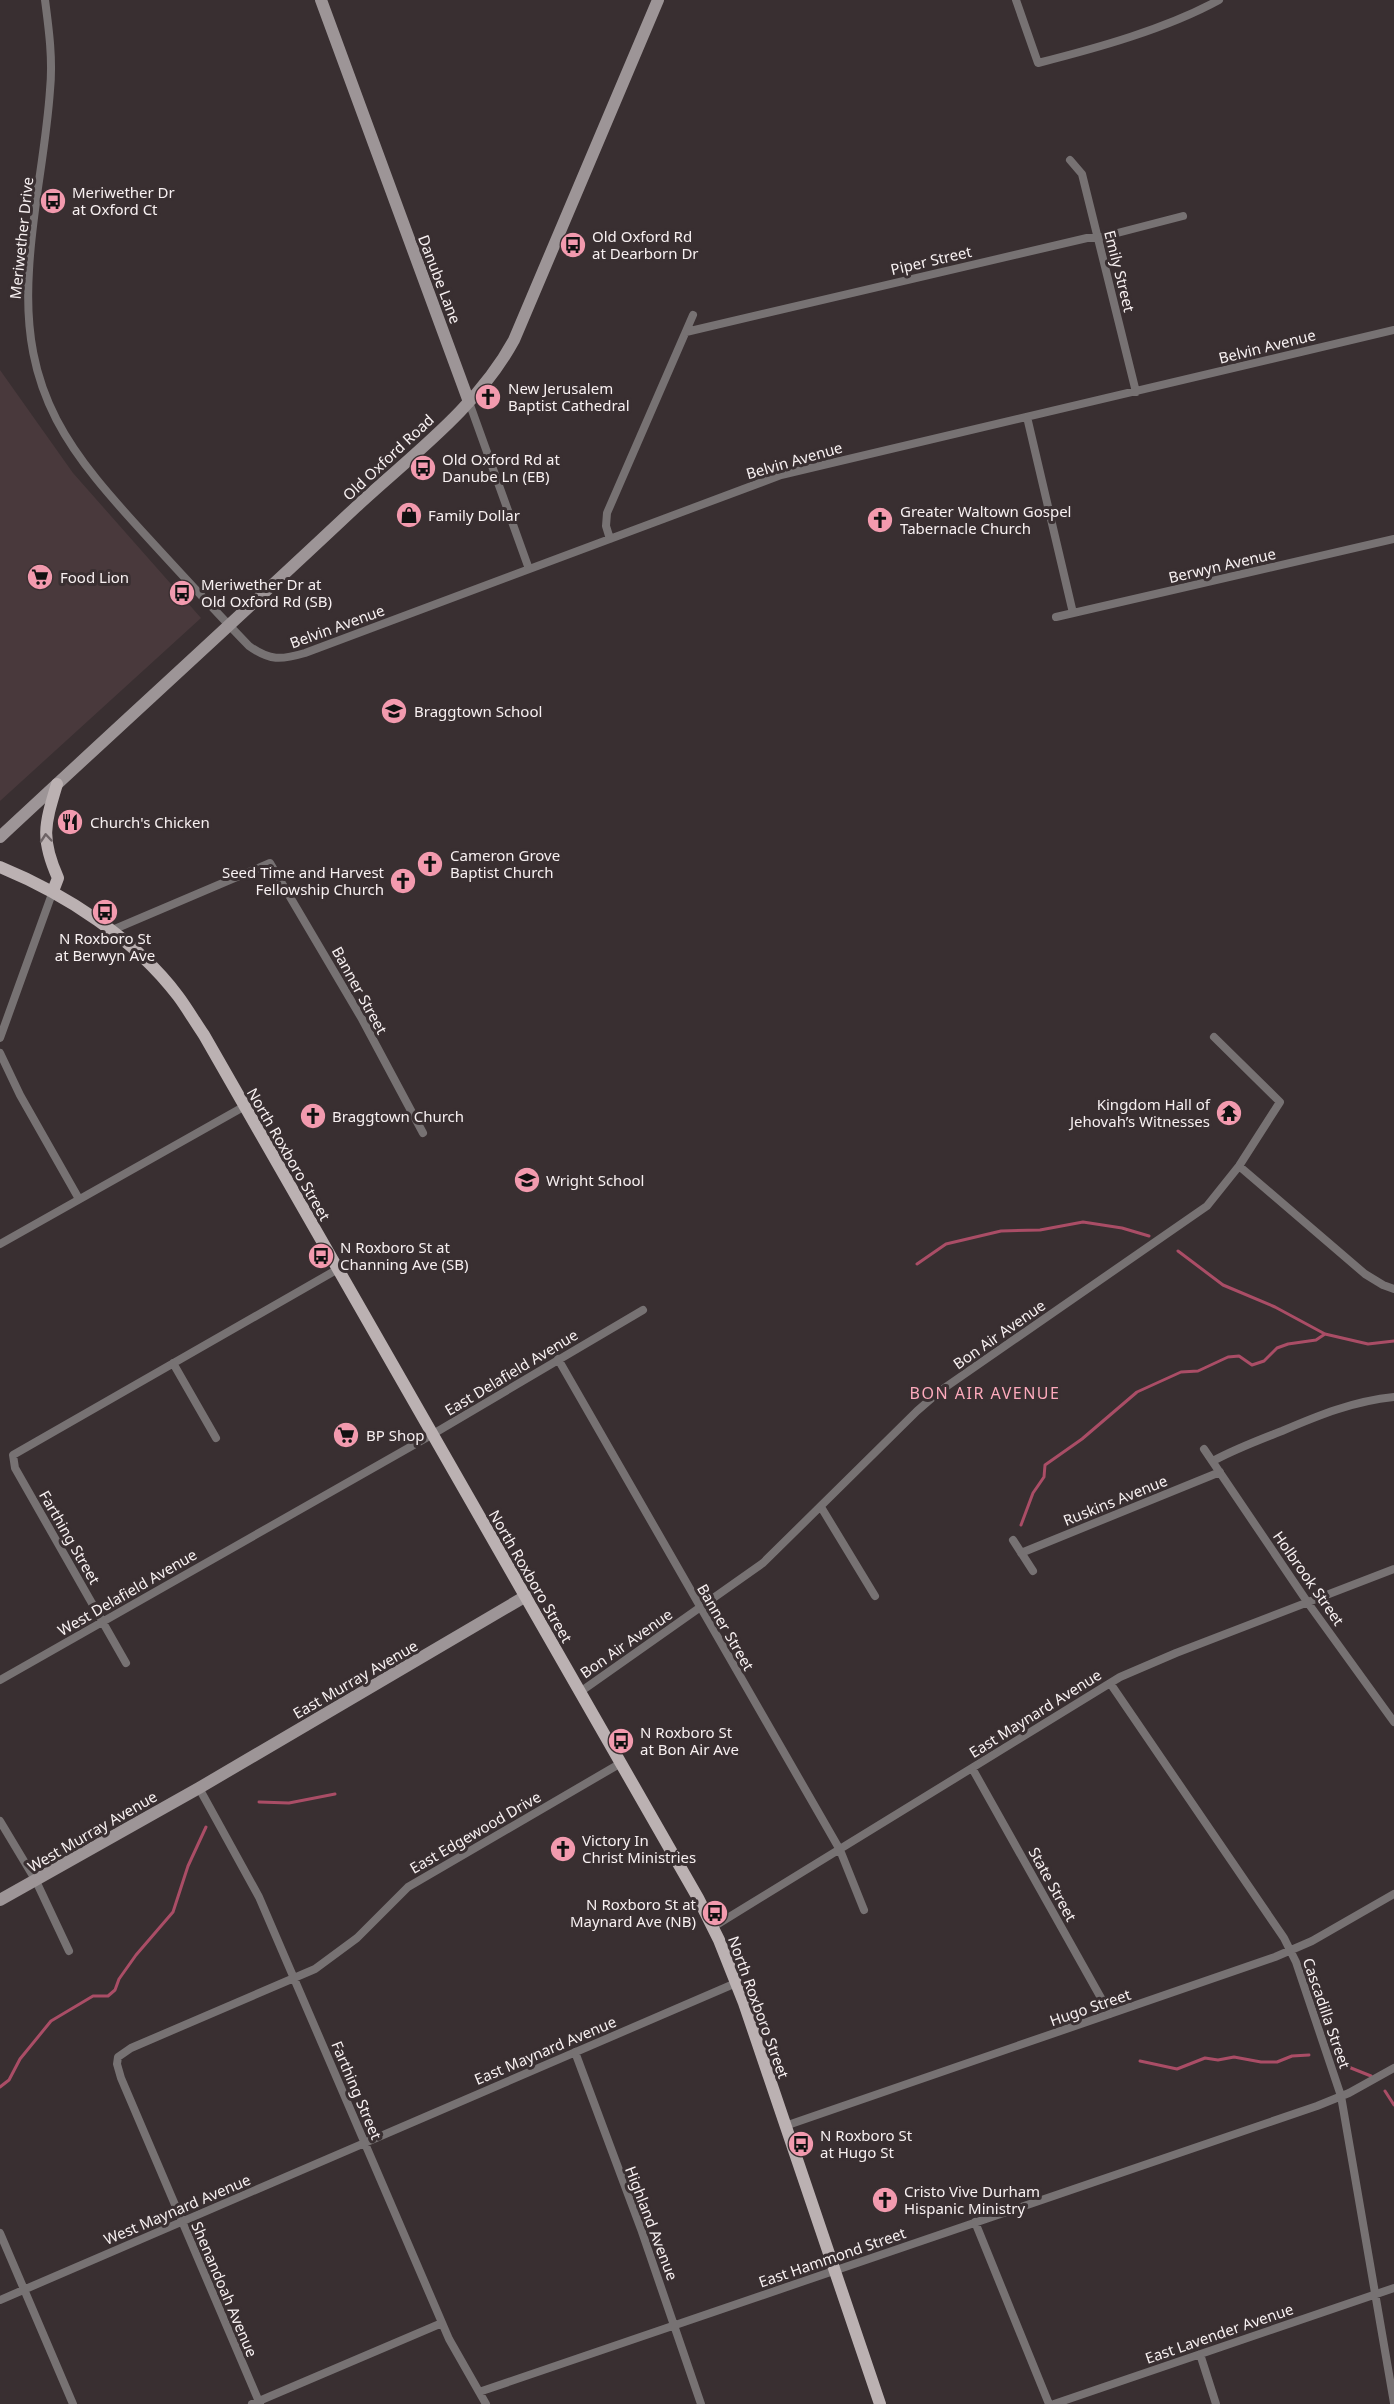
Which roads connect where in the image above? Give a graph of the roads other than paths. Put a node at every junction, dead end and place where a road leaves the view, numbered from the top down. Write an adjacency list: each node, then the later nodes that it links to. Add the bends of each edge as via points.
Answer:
1 (45, 0): 20 (street, Meriwether Drive, via 50,90 29,268 28,313 41,385 63,433 86,468)
2 (321, 0): 13 (street, Danube Lane)
3 (658, 0): 13 (street, Old Oxford Road, via 514,340)
4 (1016, 0): 5 (street, via 1038,63 1123,38)
5 (1219, 0)
6 (1070, 160): 8 (street, Emily Street, via 1082,174)
7 (1183, 216): 8 (street, Piper Street)
8 (1098, 238): 11 (street, Piper Street); 12 (street, Emily Street)
9 (693, 315): 11 (street)
10 (1394, 330): 12 (street, Belvin Avenue)
11 (686, 332): 15 (street, via 607,513)
12 (1136, 392): 14 (street, Belvin Avenue)
13 (470, 402): 17 (street, Danube Lane); 20 (street, Old Oxford Road)
14 (1028, 417): 15 (street, Belvin Avenue, via 781,475); 18 (street)
15 (610, 539): 17 (street, Belvin Avenue)
16 (1394, 539): 18 (street, Berwyn Avenue)
17 (529, 569): 20 (street, Belvin Avenue, via 286,658 261,654)
18 (1073, 613): 19 (street, Berwyn Avenue)
19 (1056, 617)
20 (230, 626): 21 (street, Old Oxford Road)
21 (57, 784): 22 (street, Old Oxford Road); 24 (main road, one-way to 21, via 58,878 48,854 45,831)
22 (0, 837)
23 (0, 867): 24 (main road, North Roxboro Street)
24 (53, 891): 25 (main road, North Roxboro Street); 27 (street)
25 (111, 931): 29 (main road, North Roxboro Street, via 158,972 179,997); 30 (street, Banner Street, via 270,863 362,1019)
26 (1214, 1037): 31 (street, Bon Air Avenue, via 1280,1102)
27 (0, 1038)
28 (0, 1053): 32 (street)
29 (245, 1106): 32 (street); 34 (main road, North Roxboro Street)
30 (423, 1134)
31 (1239, 1166): 35 (street, via 1365,1274); 45 (street, Bon Air Avenue, via 1202,1211 940,1391)
32 (79, 1199): 33 (street)
33 (0, 1244)
34 (338, 1269): 38 (street); 40 (main road, North Roxboro Street)
35 (1394, 1289)
36 (643, 1310): 37 (street, East Delafield Avenue)
37 (558, 1359): 40 (street, East Delafield Avenue); 54 (street, Banner Street)
38 (173, 1363): 41 (street); 55 (street, Farthing Street, via 13,1455 15,1468)
39 (1394, 1397): 43 (street, via 1328,1411)
40 (433, 1434): 46 (street, East Delafield Avenue); 51 (main road, North Roxboro Street)
41 (216, 1438)
42 (1204, 1449): 43 (street, Holbrook Street)
43 (1213, 1461): 44 (street, Holbrook Street)
44 (1220, 1472): 48 (street, Ruskins Avenue); 53 (street, Holbrook Street)
45 (821, 1507): 52 (street); 54 (street, Bon Air Avenue, via 763,1563)
46 (267, 1528): 55 (street, West Delafield Avenue)
47 (1013, 1540): 48 (street)
48 (1021, 1553): 50 (street)
49 (1394, 1569): 53 (street, East Maynard Avenue)
50 (1033, 1571)
51 (526, 1596): 59 (main road, North Roxboro Street); 63 (street, East Murray Avenue)
52 (875, 1596)
53 (1308, 1603): 58 (street, East Maynard Avenue, via 1176,1653); 60 (street, Holbrook Street)
54 (700, 1607): 59 (street, Bon Air Avenue); 65 (street, Banner Street)
55 (103, 1622): 56 (street, Farthing Street); 57 (street, West Delafield Avenue)
56 (126, 1663)
57 (0, 1680)
58 (1110, 1683): 62 (street, East Maynard Avenue); 71 (street, Cascadilla Street)
59 (580, 1692): 61 (main road, North Roxboro Street)
60 (1394, 1722)
61 (621, 1763): 70 (main road, North Roxboro Street); 73 (street, East Edgewood Drive, via 408,1887 357,1938 315,1969)
62 (972, 1768): 65 (street, East Maynard Avenue); 75 (street, State Street)
63 (199, 1788): 66 (street, West Murray Avenue); 73 (street, Farthing Street, via 259,1897)
64 (0, 1821): 66 (street)
65 (840, 1850): 69 (street, Banner Street); 70 (street, East Maynard Avenue)
66 (36, 1881): 68 (street, West Murray Avenue); 72 (street)
67 (1394, 1894): 71 (street, Hugo Street)
68 (0, 1900)
69 (864, 1910)
70 (713, 1927): 74 (main road, North Roxboro Street)
71 (1290, 1950): 75 (street, Hugo Street); 79 (street, Cascadilla Street)
72 (69, 1951)
73 (294, 1978): 76 (street, East Edgewood Drive); 81 (street, Farthing Street)
74 (736, 1983): 77 (street, East Maynard Avenue); 80 (main road, North Roxboro Street)
75 (1110, 2014): 80 (street, Hugo Street)
76 (124, 2052): 82 (street, Shenandoah Avenue, via 117,2064)
77 (575, 2052): 81 (street, East Maynard Avenue); 91 (street, Highland Avenue)
78 (1394, 2068): 79 (street, East Hammond Street)
79 (1341, 2097): 83 (street, East Hammond Street); 88 (street, Cascadilla Street)
80 (785, 2126): 85 (main road, North Roxboro Street)
81 (364, 2142): 82 (street, West Maynard Avenue); 90 (street, Farthing Street)
82 (182, 2222): 87 (street, West Maynard Avenue); 94 (street, Shenandoah Avenue)
83 (975, 2222): 85 (street, East Hammond Street); 100 (street)
84 (0, 2233): 87 (street)
85 (834, 2269): 91 (street, East Hammond Street); 99 (main road, North Roxboro Street)
86 (1394, 2288): 88 (street, East Lavender Avenue)
87 (24, 2289): 89 (street, West Maynard Avenue); 96 (street)
88 (1376, 2294): 92 (street, East Lavender Avenue); 95 (street, Cascadilla Street)
89 (0, 2300)
90 (442, 2323): 93 (street, Farthing Street); 94 (street)
91 (674, 2325): 93 (street, East Hammond Street); 98 (street, Highland Avenue)
92 (1200, 2354): 101 (street, East Lavender Avenue); 102 (street)
93 (478, 2392): 97 (street, Farthing Street)
94 (257, 2403)
95 (1394, 2403)
96 (73, 2404)
97 (486, 2404)
98 (701, 2404)
99 (880, 2404)
100 (1049, 2404)
101 (1054, 2404)
102 (1216, 2404)

